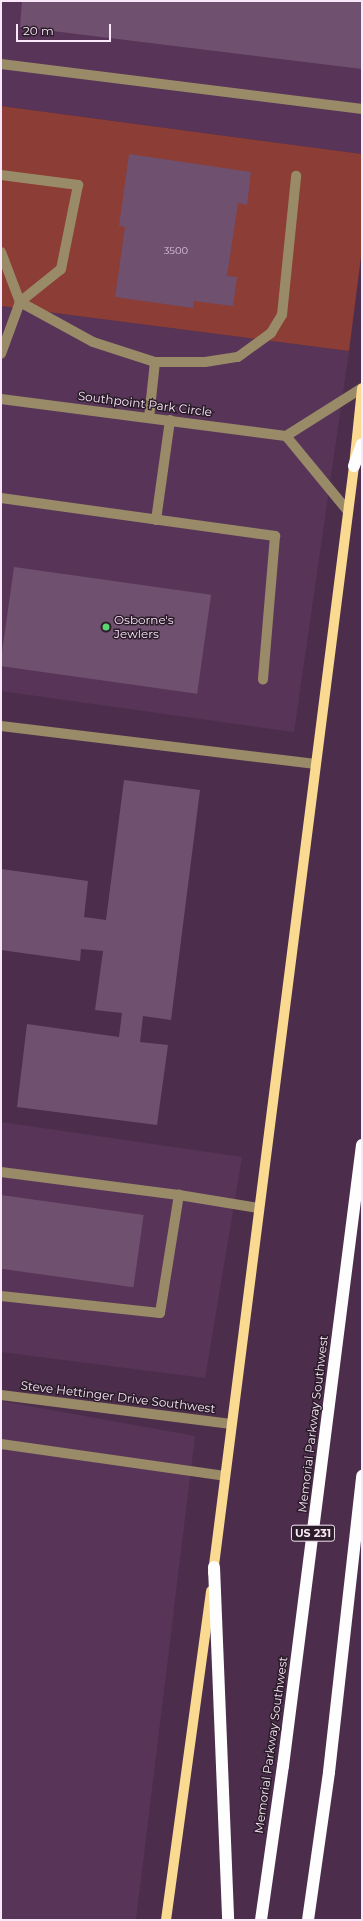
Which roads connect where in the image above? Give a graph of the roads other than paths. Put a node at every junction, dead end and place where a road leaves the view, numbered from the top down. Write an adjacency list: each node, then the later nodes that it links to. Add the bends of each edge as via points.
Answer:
1 (1, 64): 2 (street)
2 (362, 109)
3 (1, 175): 6 (street, via 78,185 61,269)
4 (296, 176): 8 (street, via 282,315 271,333 238,357 205,362)
5 (1, 252): 6 (street)
6 (20, 302): 7 (street); 8 (street, via 93,342)
7 (1, 354)
8 (155, 362): 11 (street)
9 (362, 388): 13 (street); 15 (main road)
10 (1, 399): 11 (street, Southpoint Park Circle)
11 (149, 418): 12 (street, Southpoint Park Circle)
12 (170, 420): 13 (street, Southpoint Park Circle); 18 (street)
13 (286, 436): 17 (street)
14 (362, 444): 15 (highway)
15 (354, 466): 17 (main road)
16 (1, 498): 18 (street)
17 (347, 510): 21 (main road)
18 (156, 520): 19 (street, via 275,536)
19 (263, 679)
20 (1, 726): 21 (street)
21 (316, 764): 25 (main road)
22 (362, 1145): 35 (highway, Memorial Parkway Southwest / US 231)
23 (1, 1172): 24 (street)
24 (179, 1195): 25 (street); 26 (street, via 160,1313)
25 (258, 1208): 28 (main road)
26 (1, 1296)
27 (1, 1395): 28 (street, Steve Hettinger Drive Southwest)
28 (231, 1424): 30 (main road)
29 (1, 1444): 30 (street)
30 (225, 1476): 32 (main road)
31 (362, 1476): 36 (highway, via 329,1772)
32 (214, 1567): 33 (main road); 34 (highway)
33 (166, 1920)
34 (228, 1920)
35 (261, 1920)
36 (308, 1920)

